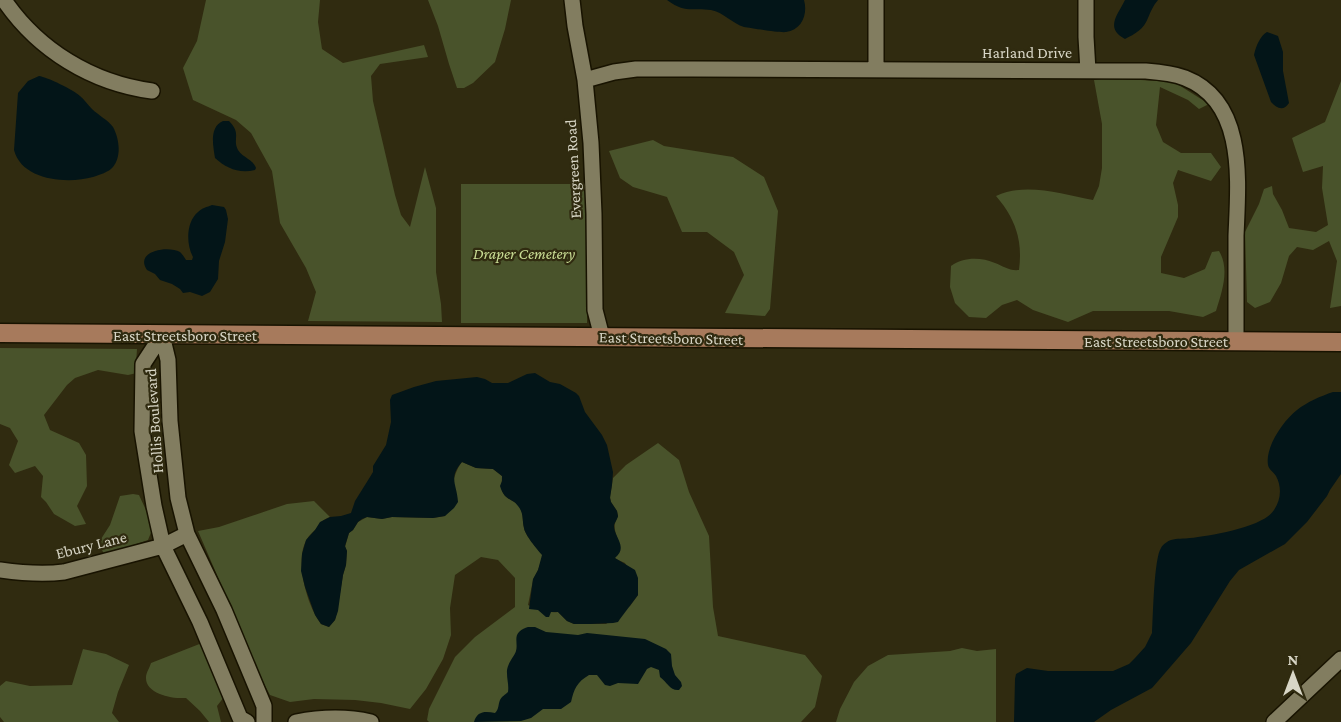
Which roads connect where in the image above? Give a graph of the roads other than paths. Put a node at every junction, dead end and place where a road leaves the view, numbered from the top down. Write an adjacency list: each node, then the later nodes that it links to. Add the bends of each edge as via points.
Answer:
1 (4, 0): 8 (street, via 32,34 71,64 119,85)
2 (572, 0): 7 (street, Evergreen Road)
3 (876, 0): 5 (street)
4 (1086, 0): 6 (street)
5 (876, 70): 6 (street, Harland Drive); 7 (street, Harland Drive, via 636,69)
6 (1088, 71): 12 (street, Harland Drive, via 1145,71 1182,77 1211,95 1224,114 1236,154)
7 (585, 80): 11 (street, Evergreen Road, via 591,143 595,310)
8 (152, 91)
9 (0, 333): 10 (main road, East Streetsboro Street)
10 (162, 335): 11 (main road, East Streetsboro Street); 14 (street, Hollis Boulevard, via 168,360 178,498); 15 (street, Hollis Boulevard, via 143,364 142,431)
11 (602, 337): 12 (main road, East Streetsboro Street)
12 (1236, 341): 13 (main road, East Streetsboro Street)
13 (1341, 342)
14 (187, 534): 15 (street, Ebury Lane); 19 (street, Hollis Boulevard, via 264,706)
15 (163, 546): 16 (street, Ebury Lane, via 64,572); 18 (street, Hollis Boulevard, via 240,718)
16 (0, 570)
17 (1341, 660): 22 (street)
18 (247, 722)
19 (264, 722)
20 (296, 722): 21 (street, via 333,717)
21 (371, 722)
22 (1275, 722)

